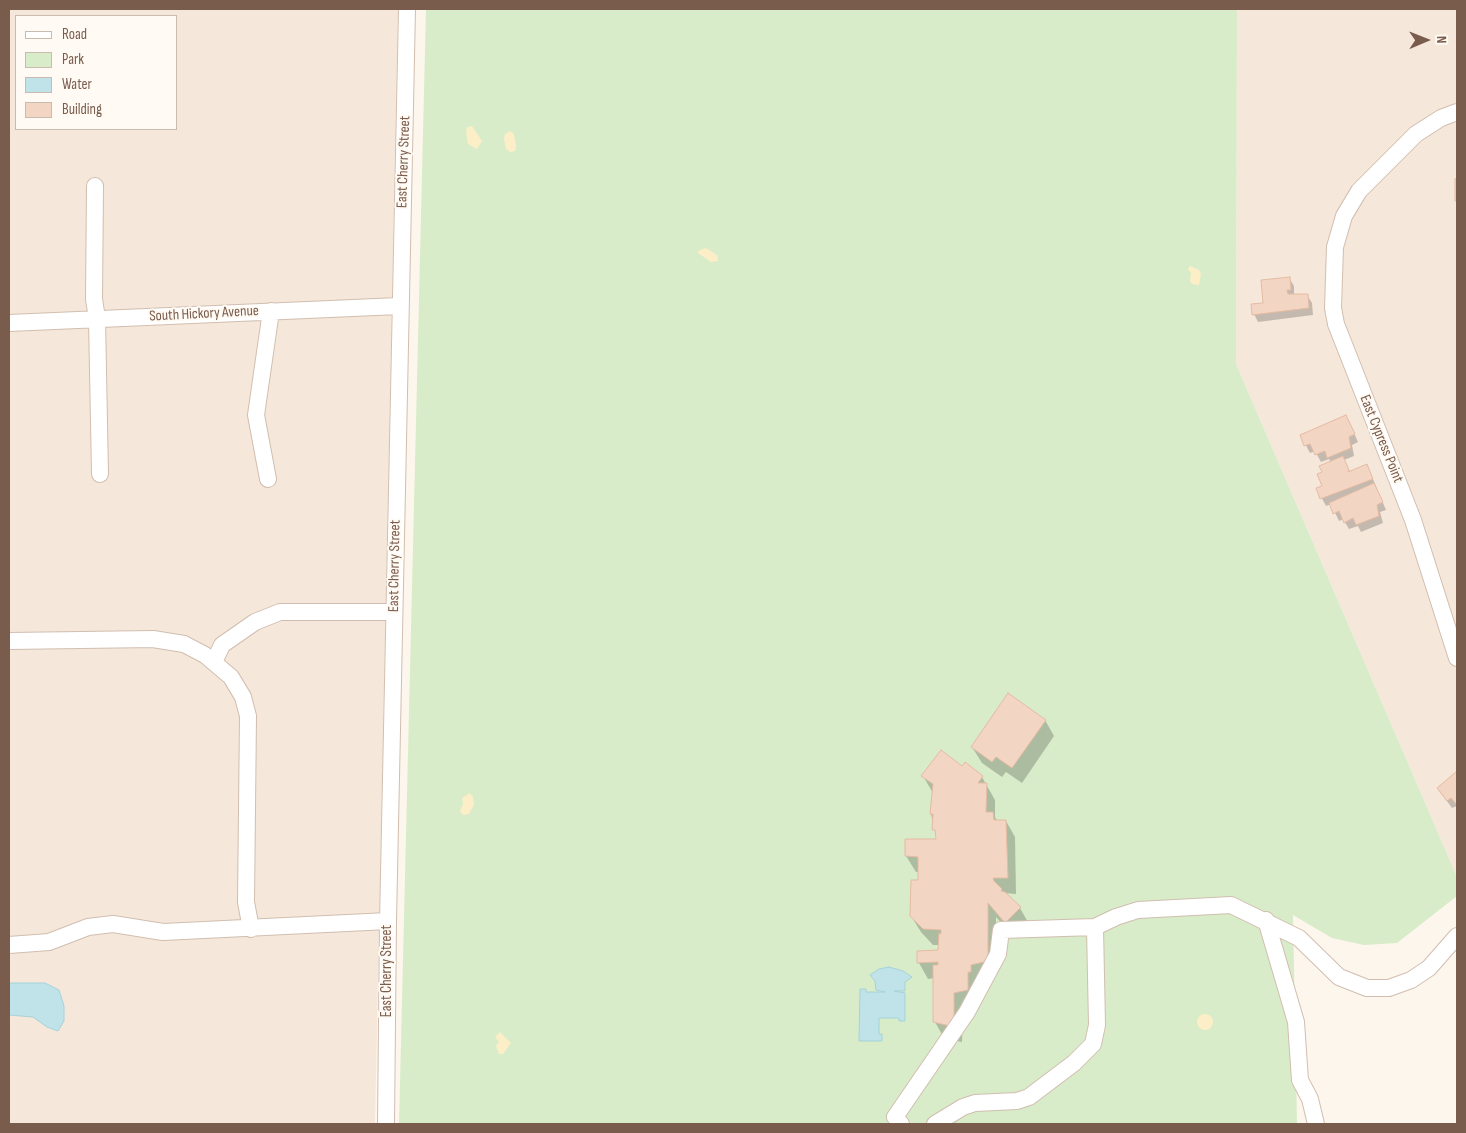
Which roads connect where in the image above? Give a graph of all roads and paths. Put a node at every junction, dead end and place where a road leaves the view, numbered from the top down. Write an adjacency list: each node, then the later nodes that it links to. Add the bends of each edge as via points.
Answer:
1 (407, 9): 4 (street, East Cherry Street)
2 (1457, 112): 12 (street, East Cypress Point, via 1416,134 1359,191 1344,216 1335,247 1333,308 1336,324 1413,520)
3 (95, 186): 6 (street, via 94,299)
4 (400, 306): 5 (street, South Hickory Avenue); 10 (street, East Cherry Street)
5 (271, 310): 6 (street, South Hickory Avenue); 9 (street, via 256,414)
6 (97, 319): 7 (street, South Hickory Avenue); 8 (street)
7 (9, 323)
8 (100, 474)
9 (268, 479)
10 (394, 612): 13 (street, via 280,612 255,622 222,646); 15 (street, East Cherry Street)
11 (9, 641): 13 (street, via 153,638 184,644)
12 (1457, 658)
13 (214, 662): 17 (street, via 231,677 243,697 248,716 246,902)
14 (1266, 920): 16 (street, via 1232,905 1138,910); 18 (street, via 1299,938 1339,977 1367,988 1389,988 1411,980 1428,968); 23 (street, via 1296,1022 1300,1080 1310,1099)
15 (388, 921): 17 (street); 21 (street, East Cherry Street)
16 (1095, 927): 20 (street, via 1001,930 998,954 967,1012); 22 (street, via 1098,1025 1093,1044 1074,1064 1029,1097 1017,1102 975,1103 962,1107)
17 (251, 929): 19 (street, via 163,932 113,924 88,928 49,942)
18 (1457, 936)
19 (9, 945)
20 (896, 1122)
21 (386, 1124)
22 (935, 1124)
23 (1316, 1124)

